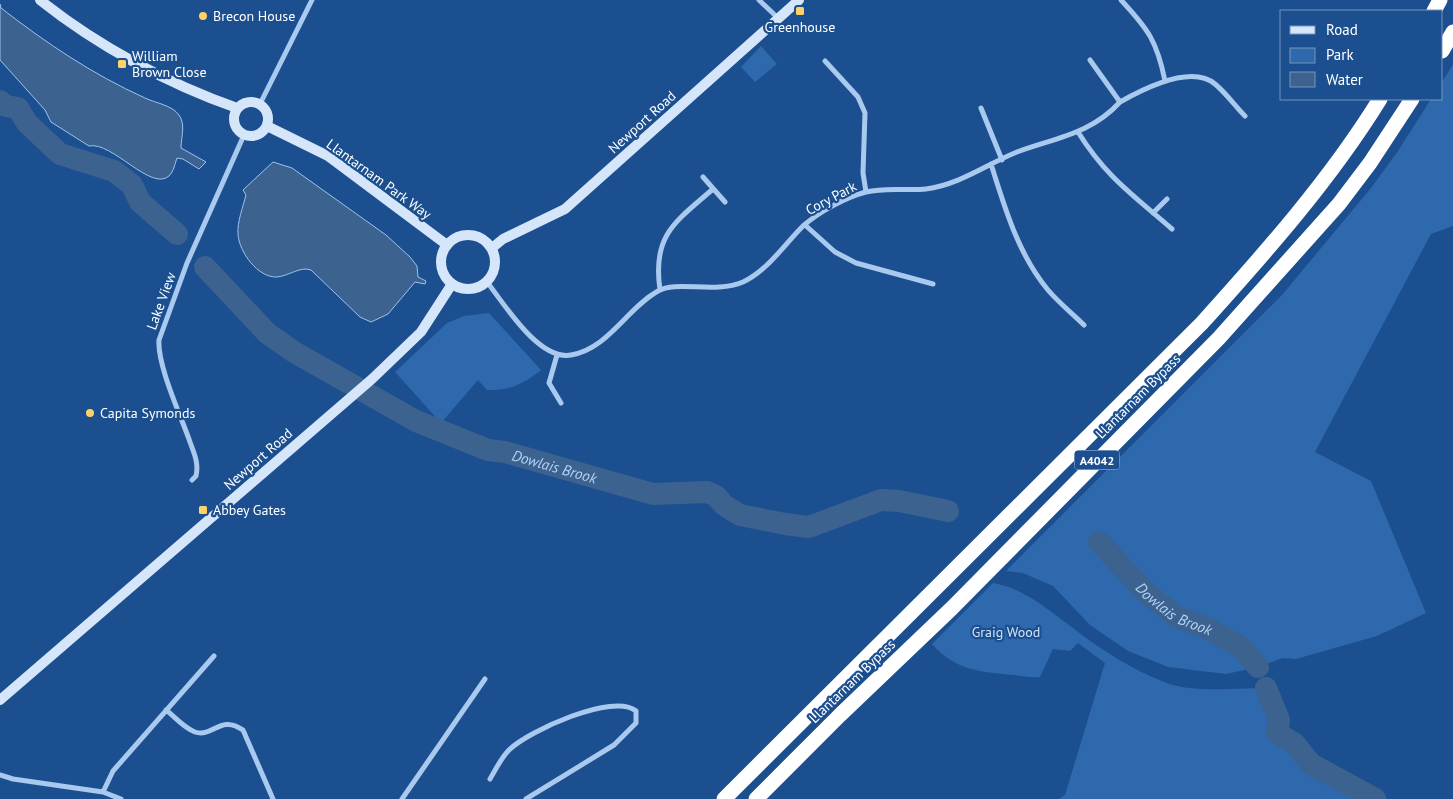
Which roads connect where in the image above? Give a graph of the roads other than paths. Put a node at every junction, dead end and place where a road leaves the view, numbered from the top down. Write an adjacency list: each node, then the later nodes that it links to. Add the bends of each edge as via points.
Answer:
1 (40, 0): 16 (street, via 102,44)
2 (312, 0): 15 (street)
3 (760, 0): 6 (street)
4 (799, 0): 6 (street, Newport Road)
5 (1121, 0): 11 (street, via 1152,36)
6 (779, 19): 33 (street, Newport Road, via 565,209)
7 (1453, 32): 8 (highway)
8 (1443, 49)
9 (1090, 60): 14 (street)
10 (826, 61): 26 (street, via 858,97 865,113 863,173)
11 (1165, 81): 14 (street, Cory Park); 18 (street, Cory Park, via 1200,77 1214,83)
12 (1379, 100): 53 (highway, Llantarnam Bypass / A4042, via 1323,181 1262,256 1202,322)
13 (1411, 100): 54 (highway, Llantarnam Bypass / A4042, via 1339,204 1219,338 952,608)
14 (1120, 102): 20 (street, Cory Park, via 1107,116)
15 (260, 104): 16 (street, via 248,102); 19 (street, via 268,114)
16 (237, 108): 21 (street, via 235,126)
17 (981, 108): 22 (street)
18 (1245, 116)
19 (267, 126): 21 (street, via 258,135); 32 (street, Llantarnam Park Way, via 328,156)
20 (1078, 132): 22 (street, Cory Park, via 1016,152); 29 (street, via 1109,175)
21 (244, 135): 41 (street, Lake View, via 187,263 159,340 167,378 196,460 196,476)
22 (1002, 160): 23 (street, Cory Park)
23 (991, 164): 26 (street, Cory Park, via 926,189); 38 (street, via 1029,264 1048,290)
24 (704, 177): 25 (street)
25 (713, 189): 28 (street); 37 (street, via 669,230 659,249)
26 (866, 192): 30 (street, Cory Park)
27 (1167, 199): 29 (street)
28 (725, 202)
29 (1153, 213): 31 (street)
30 (805, 224): 36 (street, via 831,249 856,263); 37 (street, Cory Park, via 759,272 744,281 727,288)
31 (1172, 229)
32 (446, 245): 33 (street, via 461,235 470,234 479,236); 35 (street, via 442,253 442,270)
33 (492, 248): 34 (street, via 496,266)
34 (487, 282): 35 (street, via 466,289); 39 (street, via 538,344)
35 (452, 284): 44 (street, Newport Road, via 420,332 372,379)
36 (933, 284)
37 (660, 290): 39 (street, Cory Park, via 636,306 602,343 571,355)
38 (1084, 325)
39 (557, 355): 40 (street, via 549,383)
40 (561, 403)
41 (192, 480)
42 (214, 656): 45 (street)
43 (485, 679): 51 (street)
44 (0, 700)
45 (166, 710): 48 (street, via 113,771); 50 (street, via 195,732 206,732 229,723 243,730)
46 (0, 774): 48 (street, via 13,779)
47 (490, 778): 52 (street, via 510,749 557,722 593,710 620,706 630,706 636,711 636,723 614,745)
48 (103, 792): 49 (street)
49 (120, 799)
50 (273, 799)
51 (402, 799)
52 (526, 799)
53 (724, 799)
54 (756, 799)

